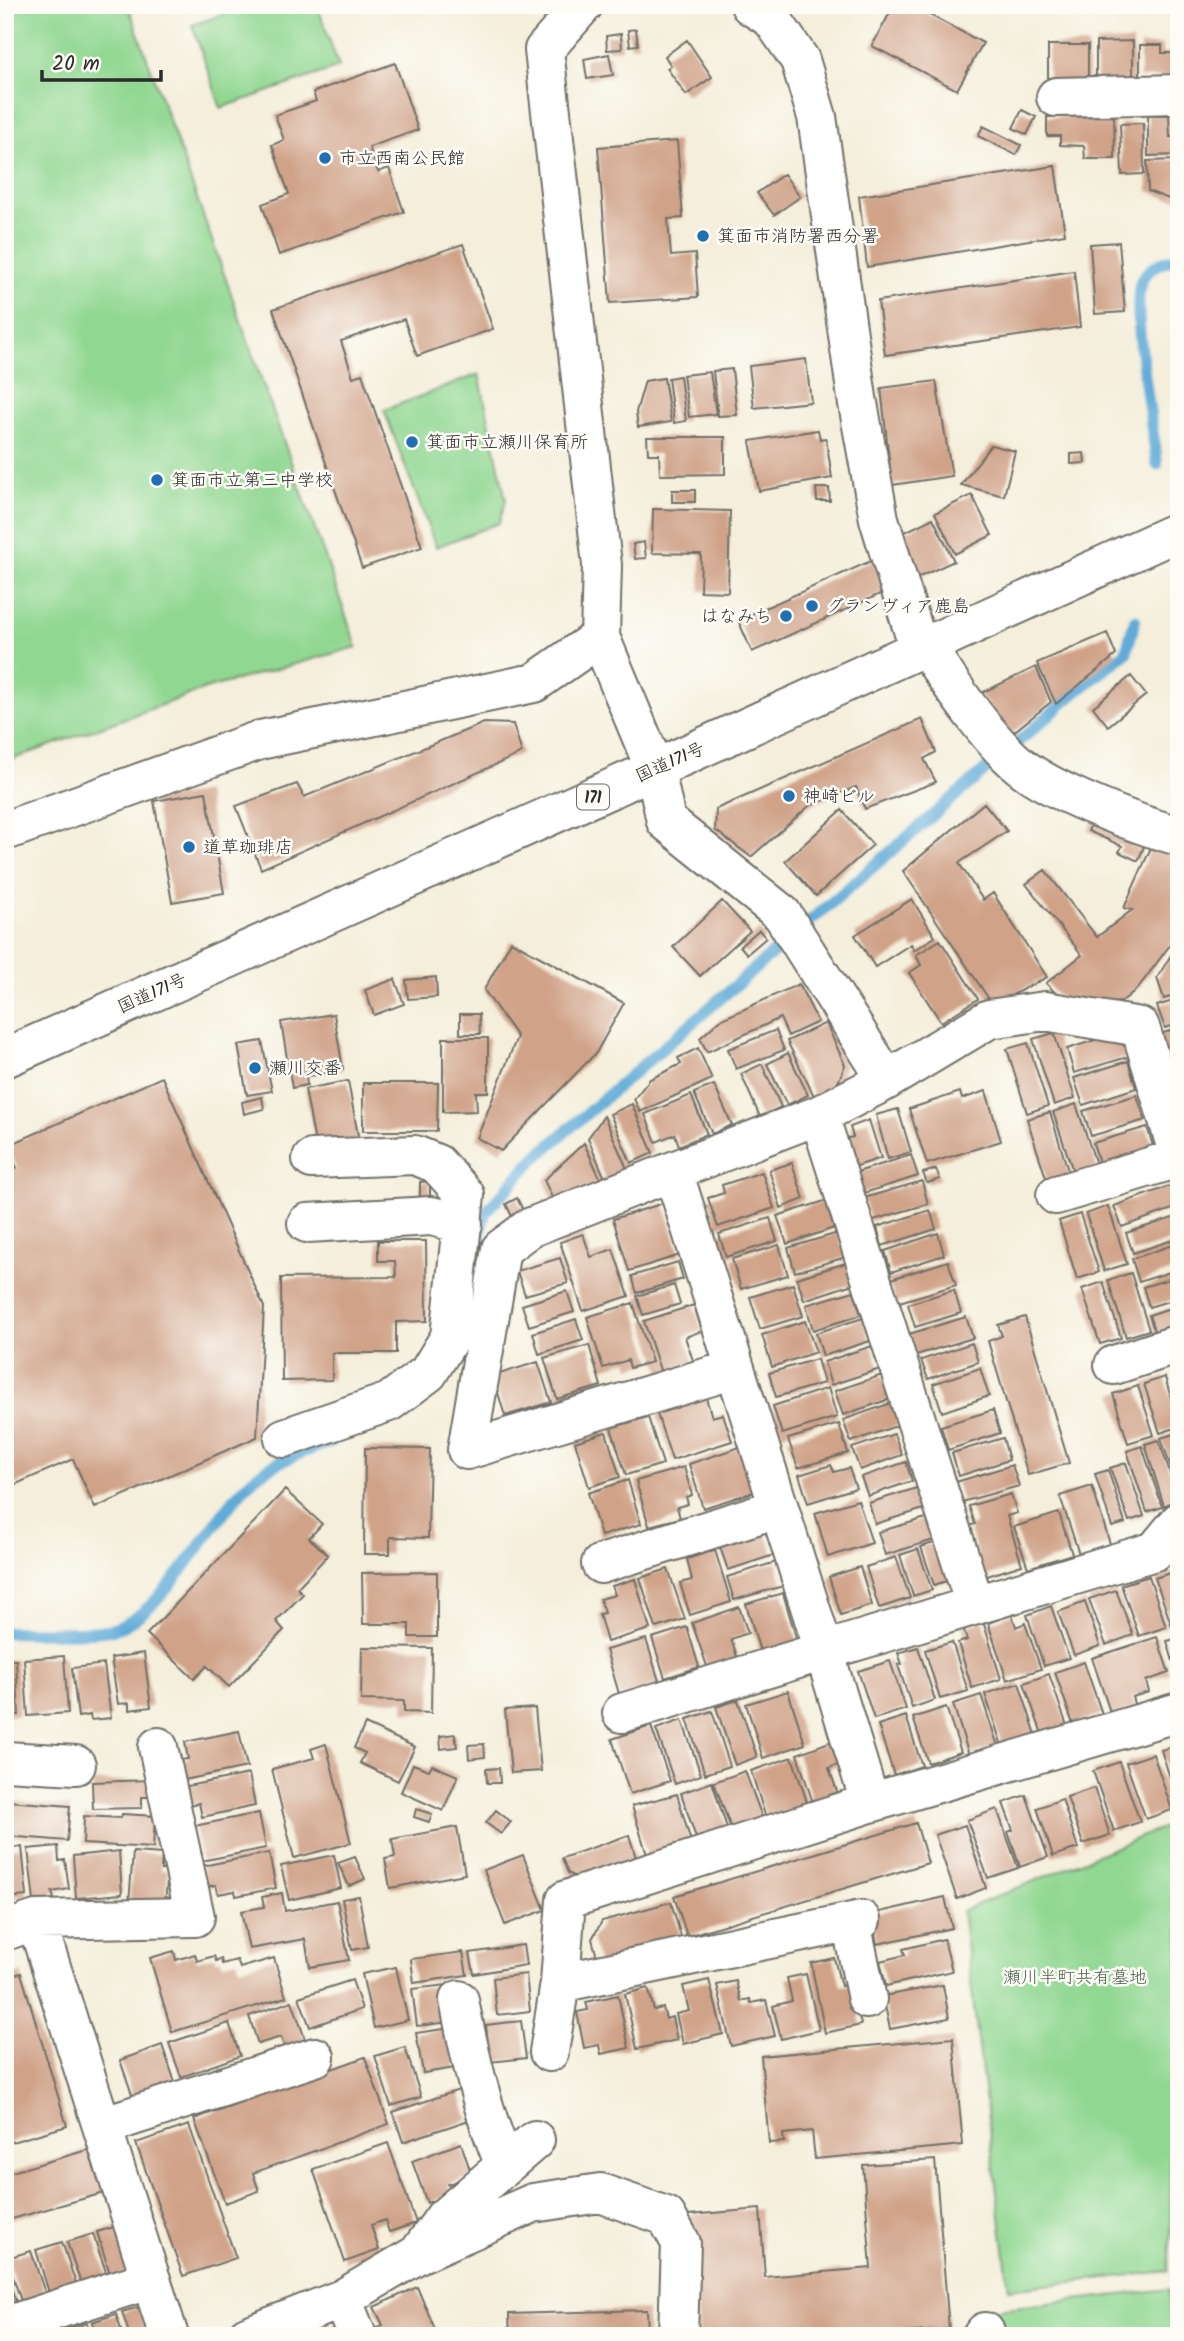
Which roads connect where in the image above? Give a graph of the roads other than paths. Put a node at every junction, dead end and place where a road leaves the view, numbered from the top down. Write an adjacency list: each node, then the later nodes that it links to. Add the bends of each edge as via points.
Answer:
1 (583, 5): 6 (main road, via 544,50 602,565)
2 (750, 5): 7 (main road, via 772,19 800,60 817,117 879,519)
3 (1179, 94): 4 (main road)
4 (1056, 97)
5 (1179, 531): 7 (main road, 国道171号 / 171)
6 (600, 637): 8 (main road); 9 (main road, via 534,683 260,740)
7 (922, 648): 8 (main road, 国道171号 / 171); 10 (main road, via 1009,754 1054,788)
8 (655, 769): 11 (main road, 国道171号 / 171); 12 (main road, via 666,821 782,914)
9 (5, 831)
10 (1179, 836)
11 (5, 1058)
12 (887, 1080): 13 (main road); 14 (main road, via 989,1019 1045,1011 1140,1027)
13 (819, 1115): 16 (main road); 27 (main road)
14 (1179, 1157): 17 (main road)
15 (312, 1158): 19 (main road, via 415,1155 437,1164 466,1195)
16 (673, 1171): 19 (main road); 22 (main road)
17 (1056, 1195)
18 (307, 1223): 19 (main road, via 431,1216)
19 (477, 1244): 22 (main road, via 467,1451); 23 (main road, via 450,1337 428,1373 389,1402)
20 (1179, 1344): 21 (main road)
21 (1114, 1365)
22 (735, 1369): 24 (main road)
23 (284, 1438)
24 (778, 1508): 26 (main road); 28 (main road)
25 (1179, 1522): 27 (main road, via 1155,1550)
26 (601, 1564)
27 (975, 1605): 28 (main road)
28 (824, 1651): 30 (main road); 34 (main road)
29 (1179, 1712): 34 (main road)
30 (622, 1713)
31 (158, 1747): 35 (main road, via 195,1917)
32 (5, 1761): 33 (main road)
33 (76, 1765)
34 (870, 1803): 36 (main road, via 566,1900)
35 (21, 1925): 41 (main road)
36 (560, 1983): 37 (main road, via 856,1921); 39 (main road)
37 (867, 1999)
38 (459, 2000): 43 (main road, via 474,2080)
39 (549, 2052)
40 (315, 2057): 41 (main road)
41 (102, 2126): 45 (main road)
42 (535, 2140): 43 (main road)
43 (505, 2165): 44 (main road, via 444,2218)
44 (418, 2254): 46 (main road); 51 (main road, via 533,2203 600,2193 666,2216 681,2243)
45 (151, 2279): 47 (main road); 49 (main road)
46 (342, 2298): 48 (main road); 50 (main road)
47 (9, 2325)
48 (253, 2335)
49 (169, 2336)
50 (357, 2336)
51 (678, 2336)

